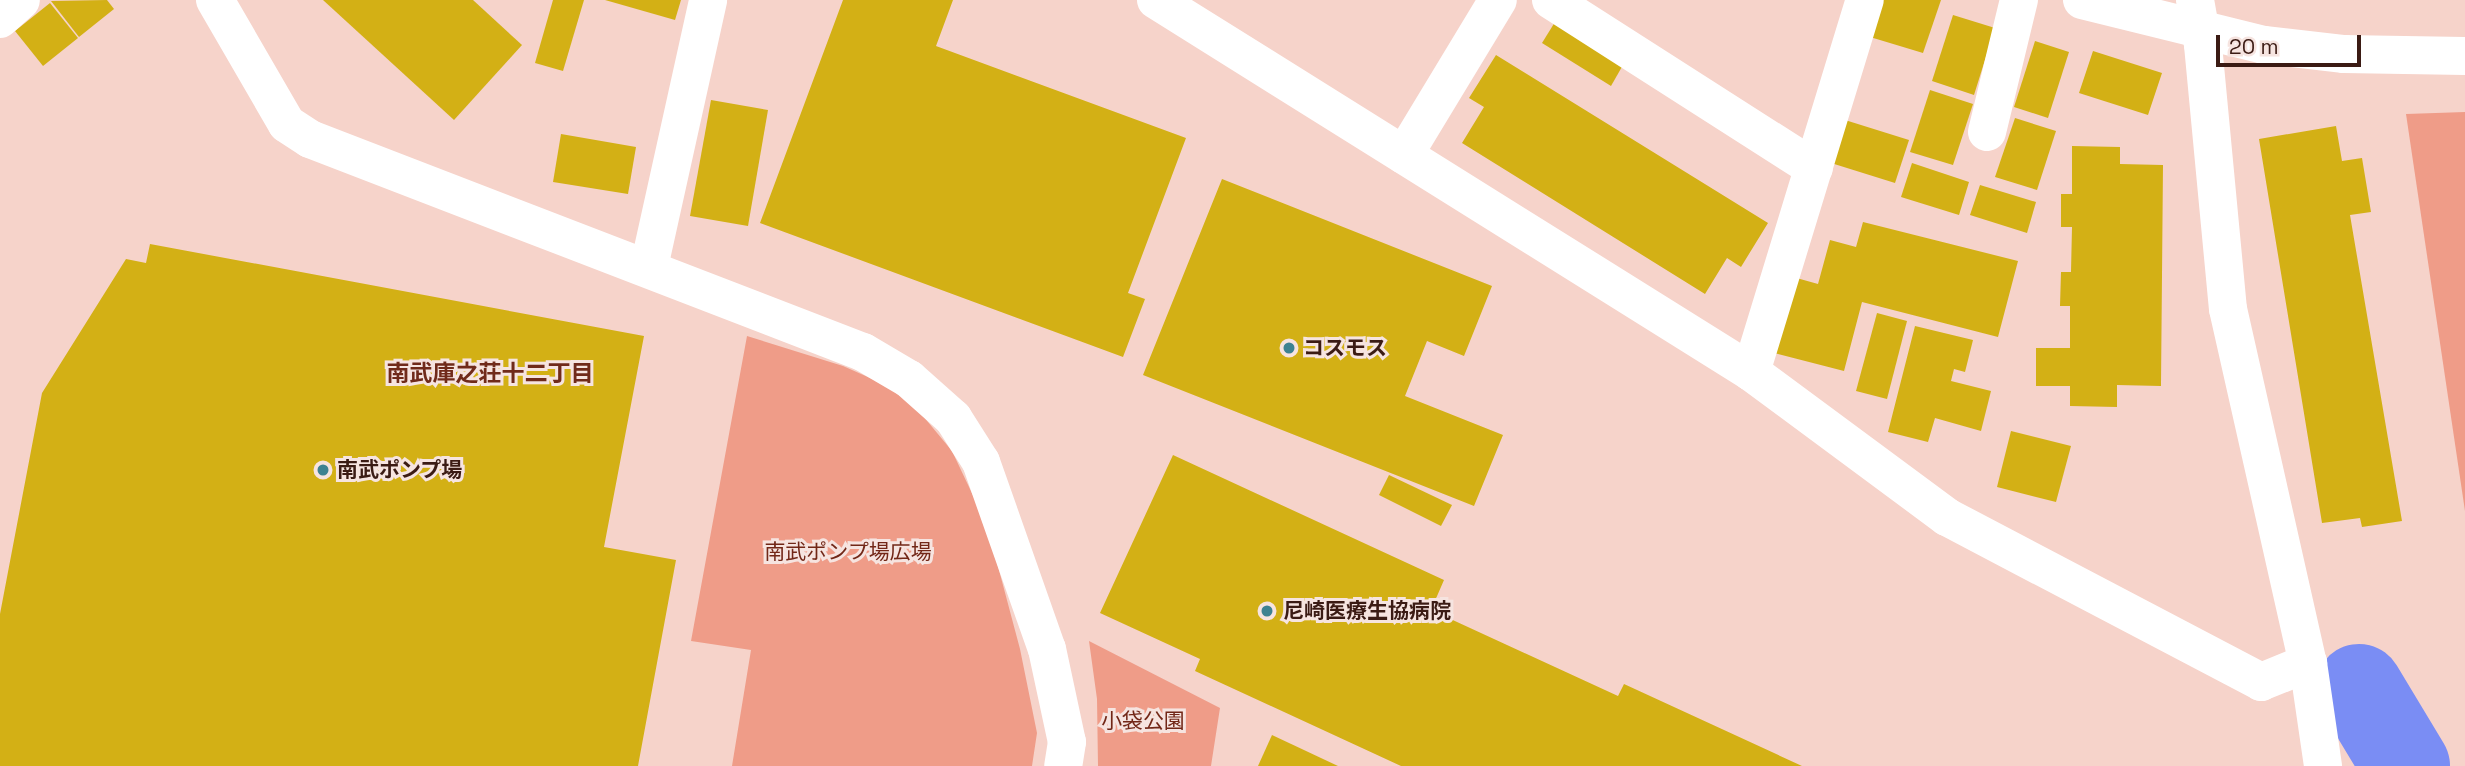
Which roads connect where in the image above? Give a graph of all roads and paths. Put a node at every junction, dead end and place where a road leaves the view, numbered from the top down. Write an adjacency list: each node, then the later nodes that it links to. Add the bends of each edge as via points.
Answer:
1 (21, 0): 11 (street)
2 (215, 0): 16 (street, via 287,124 310,139)
3 (708, 0): 16 (street)
4 (1156, 0): 14 (street)
5 (1499, 0): 14 (street)
6 (1550, 0): 15 (street)
7 (1865, 0): 15 (street)
8 (2019, 0): 13 (street)
9 (2082, 0): 10 (street)
10 (2198, 15): 12 (street, via 2264,45 2344,54); 18 (street, via 2228,309)
11 (0, 19)
12 (2465, 56)
13 (1987, 132)
14 (1404, 155): 17 (street)
15 (1814, 168): 17 (street)
16 (649, 267): 19 (street, via 863,352 909,379 953,418 981,462 1047,649 1068,741)
17 (1751, 372): 18 (street, via 1947,517 2261,682)
18 (2308, 663): 20 (street)
19 (1063, 766)
20 (2323, 766)

